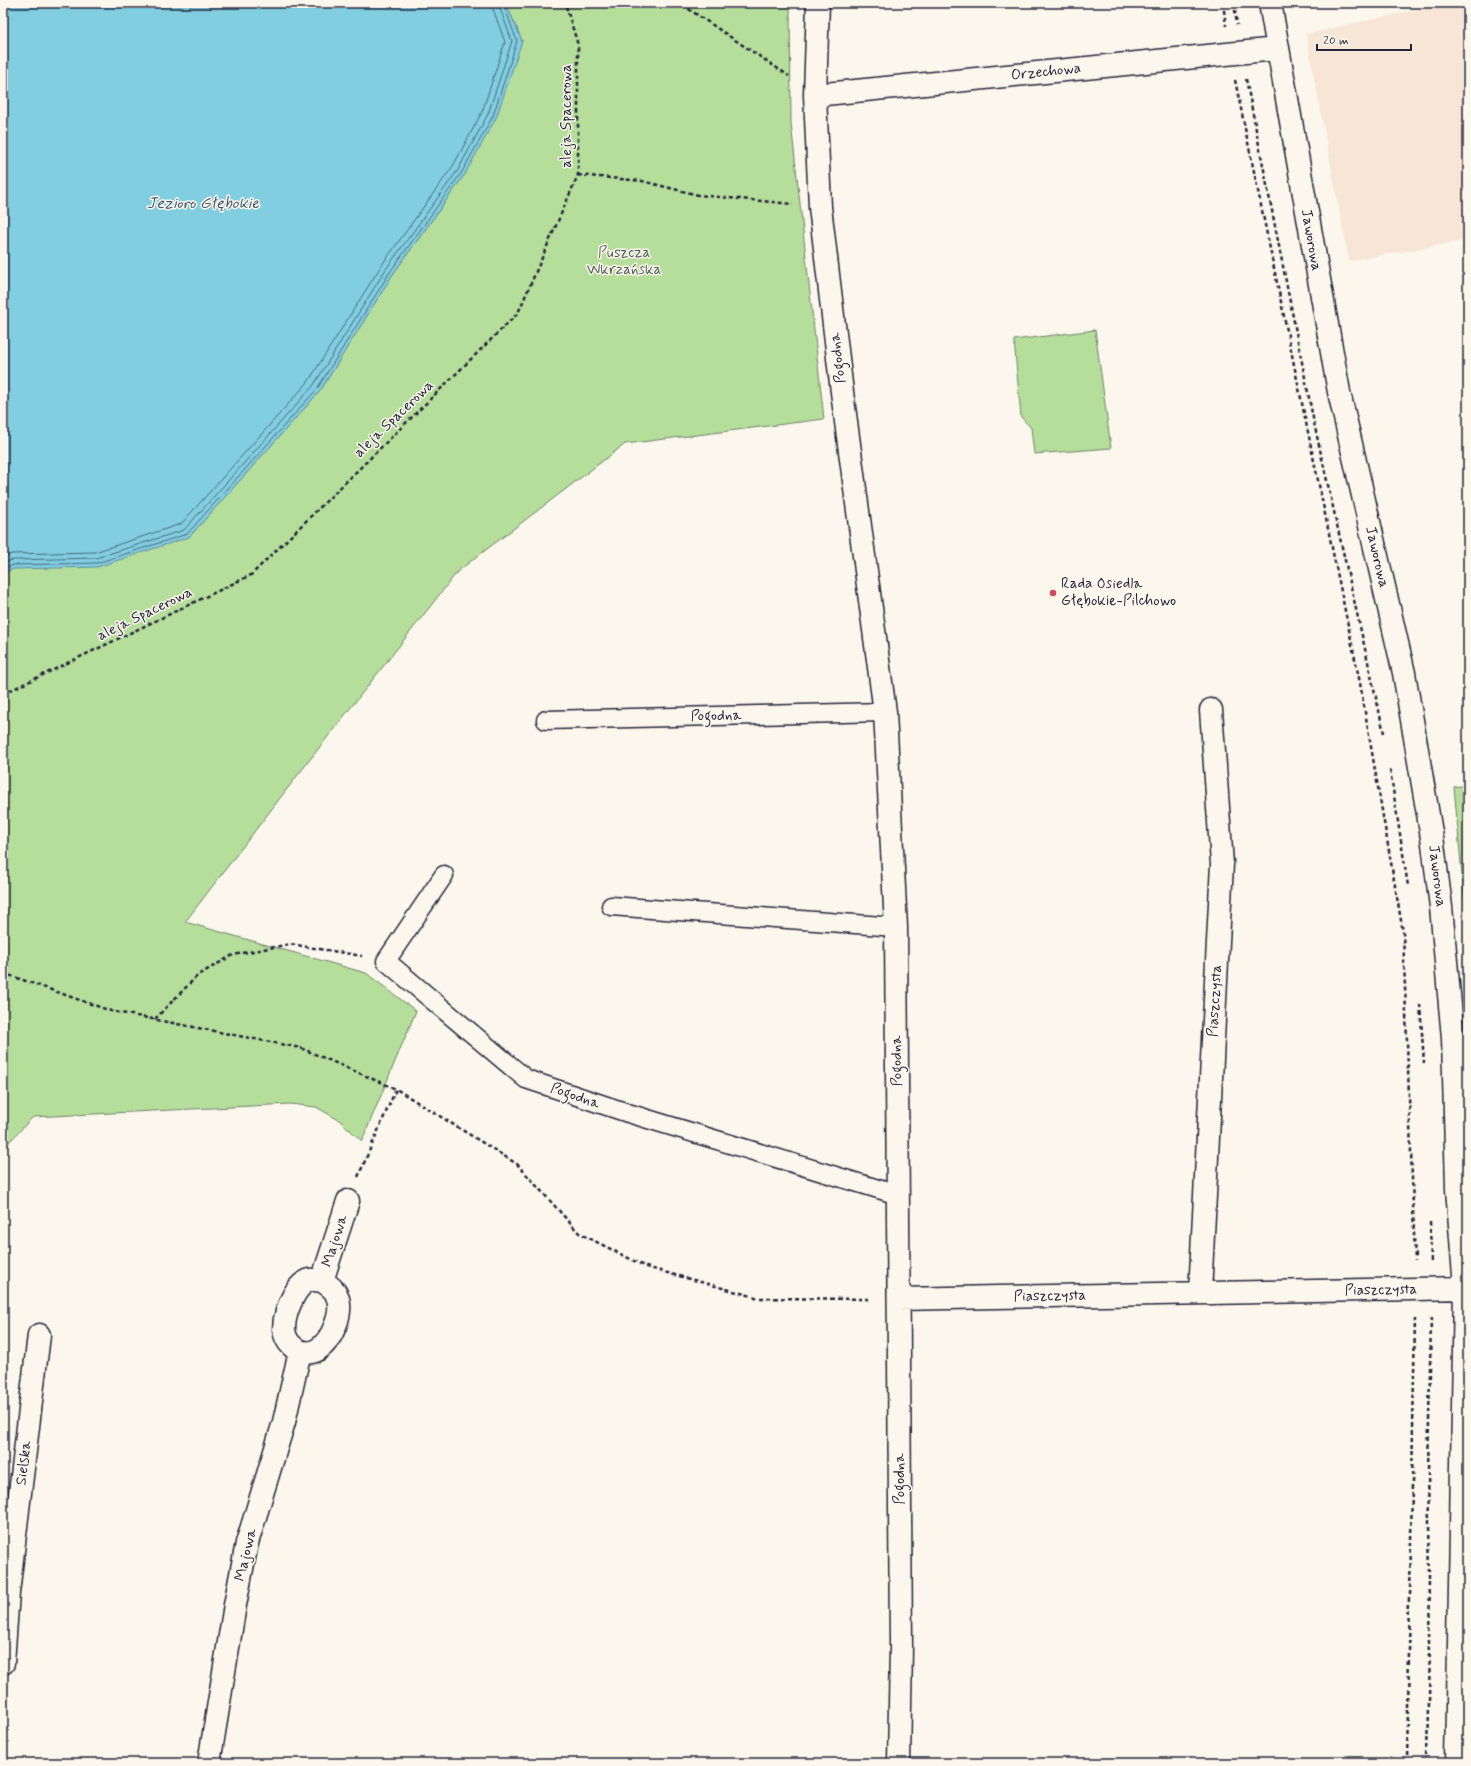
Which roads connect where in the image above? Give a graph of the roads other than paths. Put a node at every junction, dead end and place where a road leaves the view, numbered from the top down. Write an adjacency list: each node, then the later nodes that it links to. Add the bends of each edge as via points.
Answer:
1 (818, 3): 4 (street, Pogodna)
2 (1270, 3): 3 (street, Jaworowa)
3 (1277, 49): 4 (street, Orzechowa); 14 (street, Jaworowa, via 1339,392 1404,673 1433,844 1453,1031 1456,1189)
4 (815, 95): 6 (street, Pogodna, via 820,207 842,392)
5 (1211, 710): 15 (street, Piaszczysta, via 1222,864)
6 (886, 712): 7 (lane, Pogodna); 10 (street, Pogodna)
7 (546, 720)
8 (444, 875): 11 (lane, Pogodna, via 386,961 526,1079 636,1116)
9 (611, 906): 10 (lane)
10 (896, 927): 11 (street, Pogodna)
11 (898, 1195): 16 (street, Pogodna)
12 (348, 1201): 13 (street, Majowa)
13 (322, 1281): 18 (street, Majowa, via 311,1280 302,1285 295,1293 285,1318 284,1330 287,1339 291,1346); 18 (street, Majowa, via 337,1295 338,1315 323,1345 315,1351)
14 (1465, 1288): 15 (street, Piaszczysta); 22 (street, Jaworowa)
15 (1200, 1293): 16 (street, Piaszczysta)
16 (899, 1299): 21 (street, Pogodna)
17 (39, 1335): 19 (street, Sielska, via 8,1594)
18 (300, 1351): 20 (street, Majowa, via 284,1422 247,1543)
19 (3, 1663)
20 (209, 1763)
21 (899, 1763)
22 (1457, 1763)

